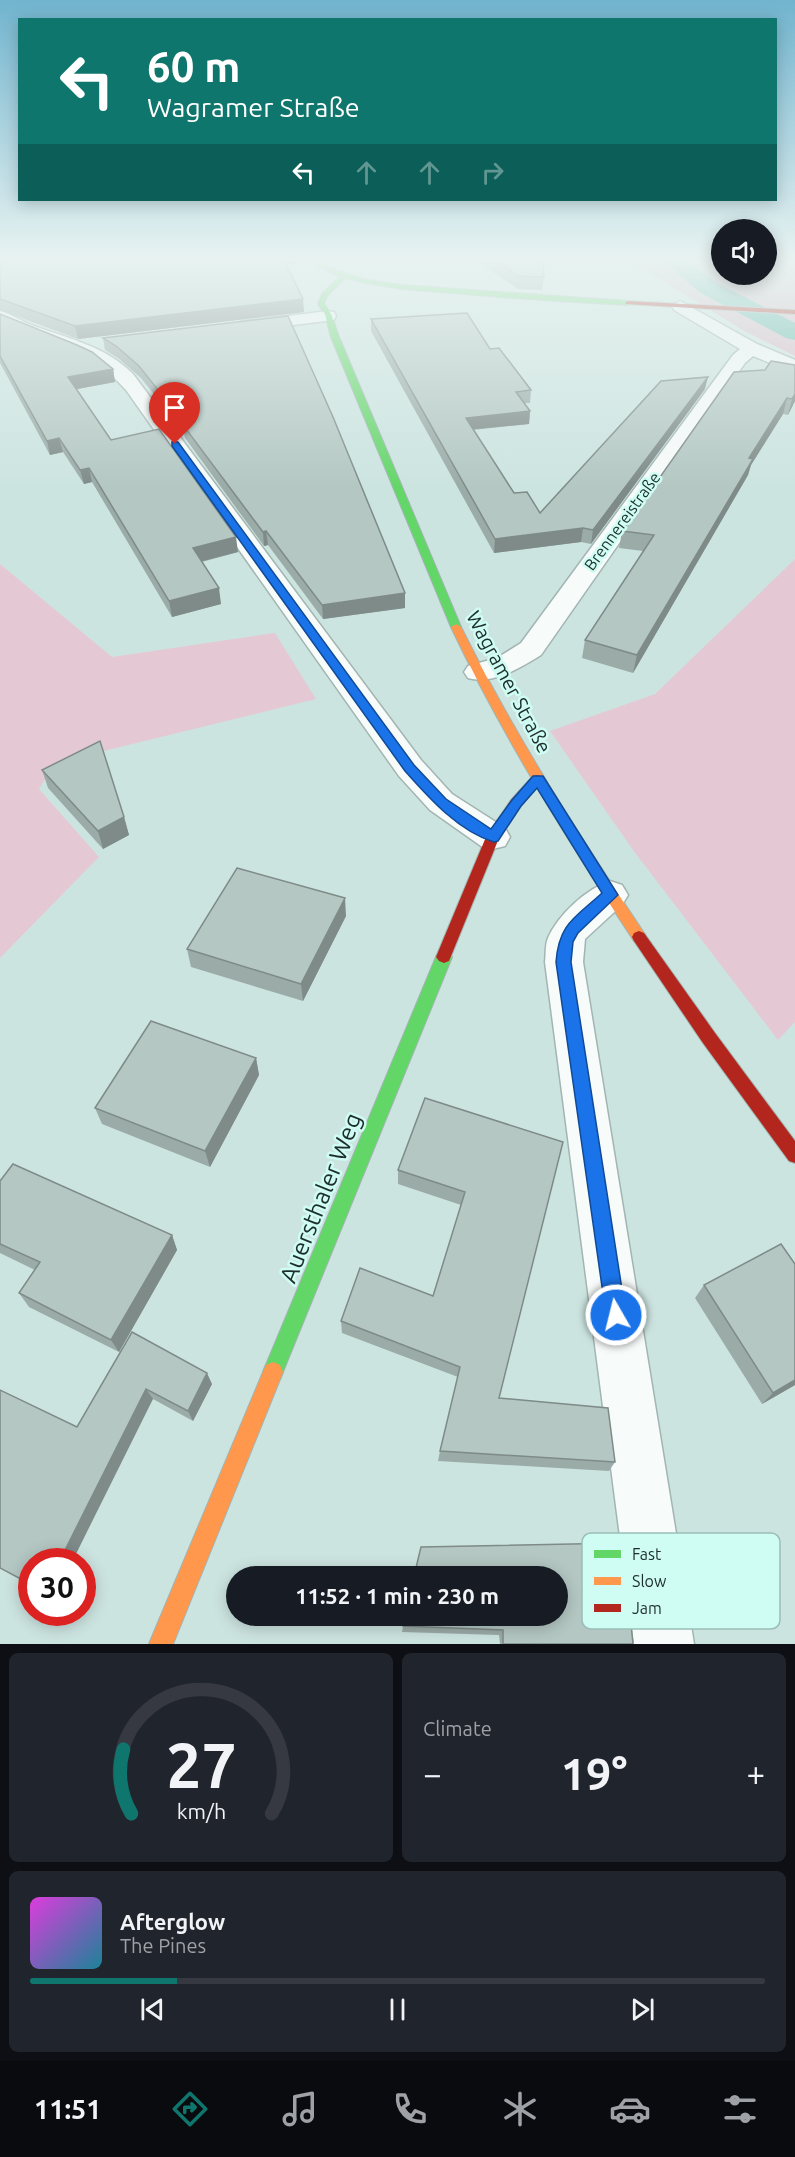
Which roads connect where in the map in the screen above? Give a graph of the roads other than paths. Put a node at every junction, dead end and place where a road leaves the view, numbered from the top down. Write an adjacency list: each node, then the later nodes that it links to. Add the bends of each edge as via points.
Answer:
1 (45, 335): 5 (street)
2 (342, 335): 8 (main road, Wagramer Straße, via 414,528)
3 (729, 335): 6 (street)
4 (113, 342): 5 (street)
5 (78, 346): 10 (street, via 119,370 133,387 410,768 441,802)
6 (751, 348): 7 (street); 8 (street, Brennereistraße, via 739,359 531,649 507,664)
7 (795, 367)
8 (478, 672): 9 (main road, Wagramer Straße)
9 (538, 779): 10 (main road, Auersthaler Weg, via 516,803); 11 (main road, Wagramer Straße)
10 (494, 837): 15 (main road, Auersthaler Weg)
11 (610, 895): 12 (main road, Wagramer Straße); 13 (street, via 572,929 565,941 564,962)
12 (795, 1155)
13 (648, 1533)
14 (662, 1629): 16 (street)
15 (161, 1644)
16 (664, 1644)

